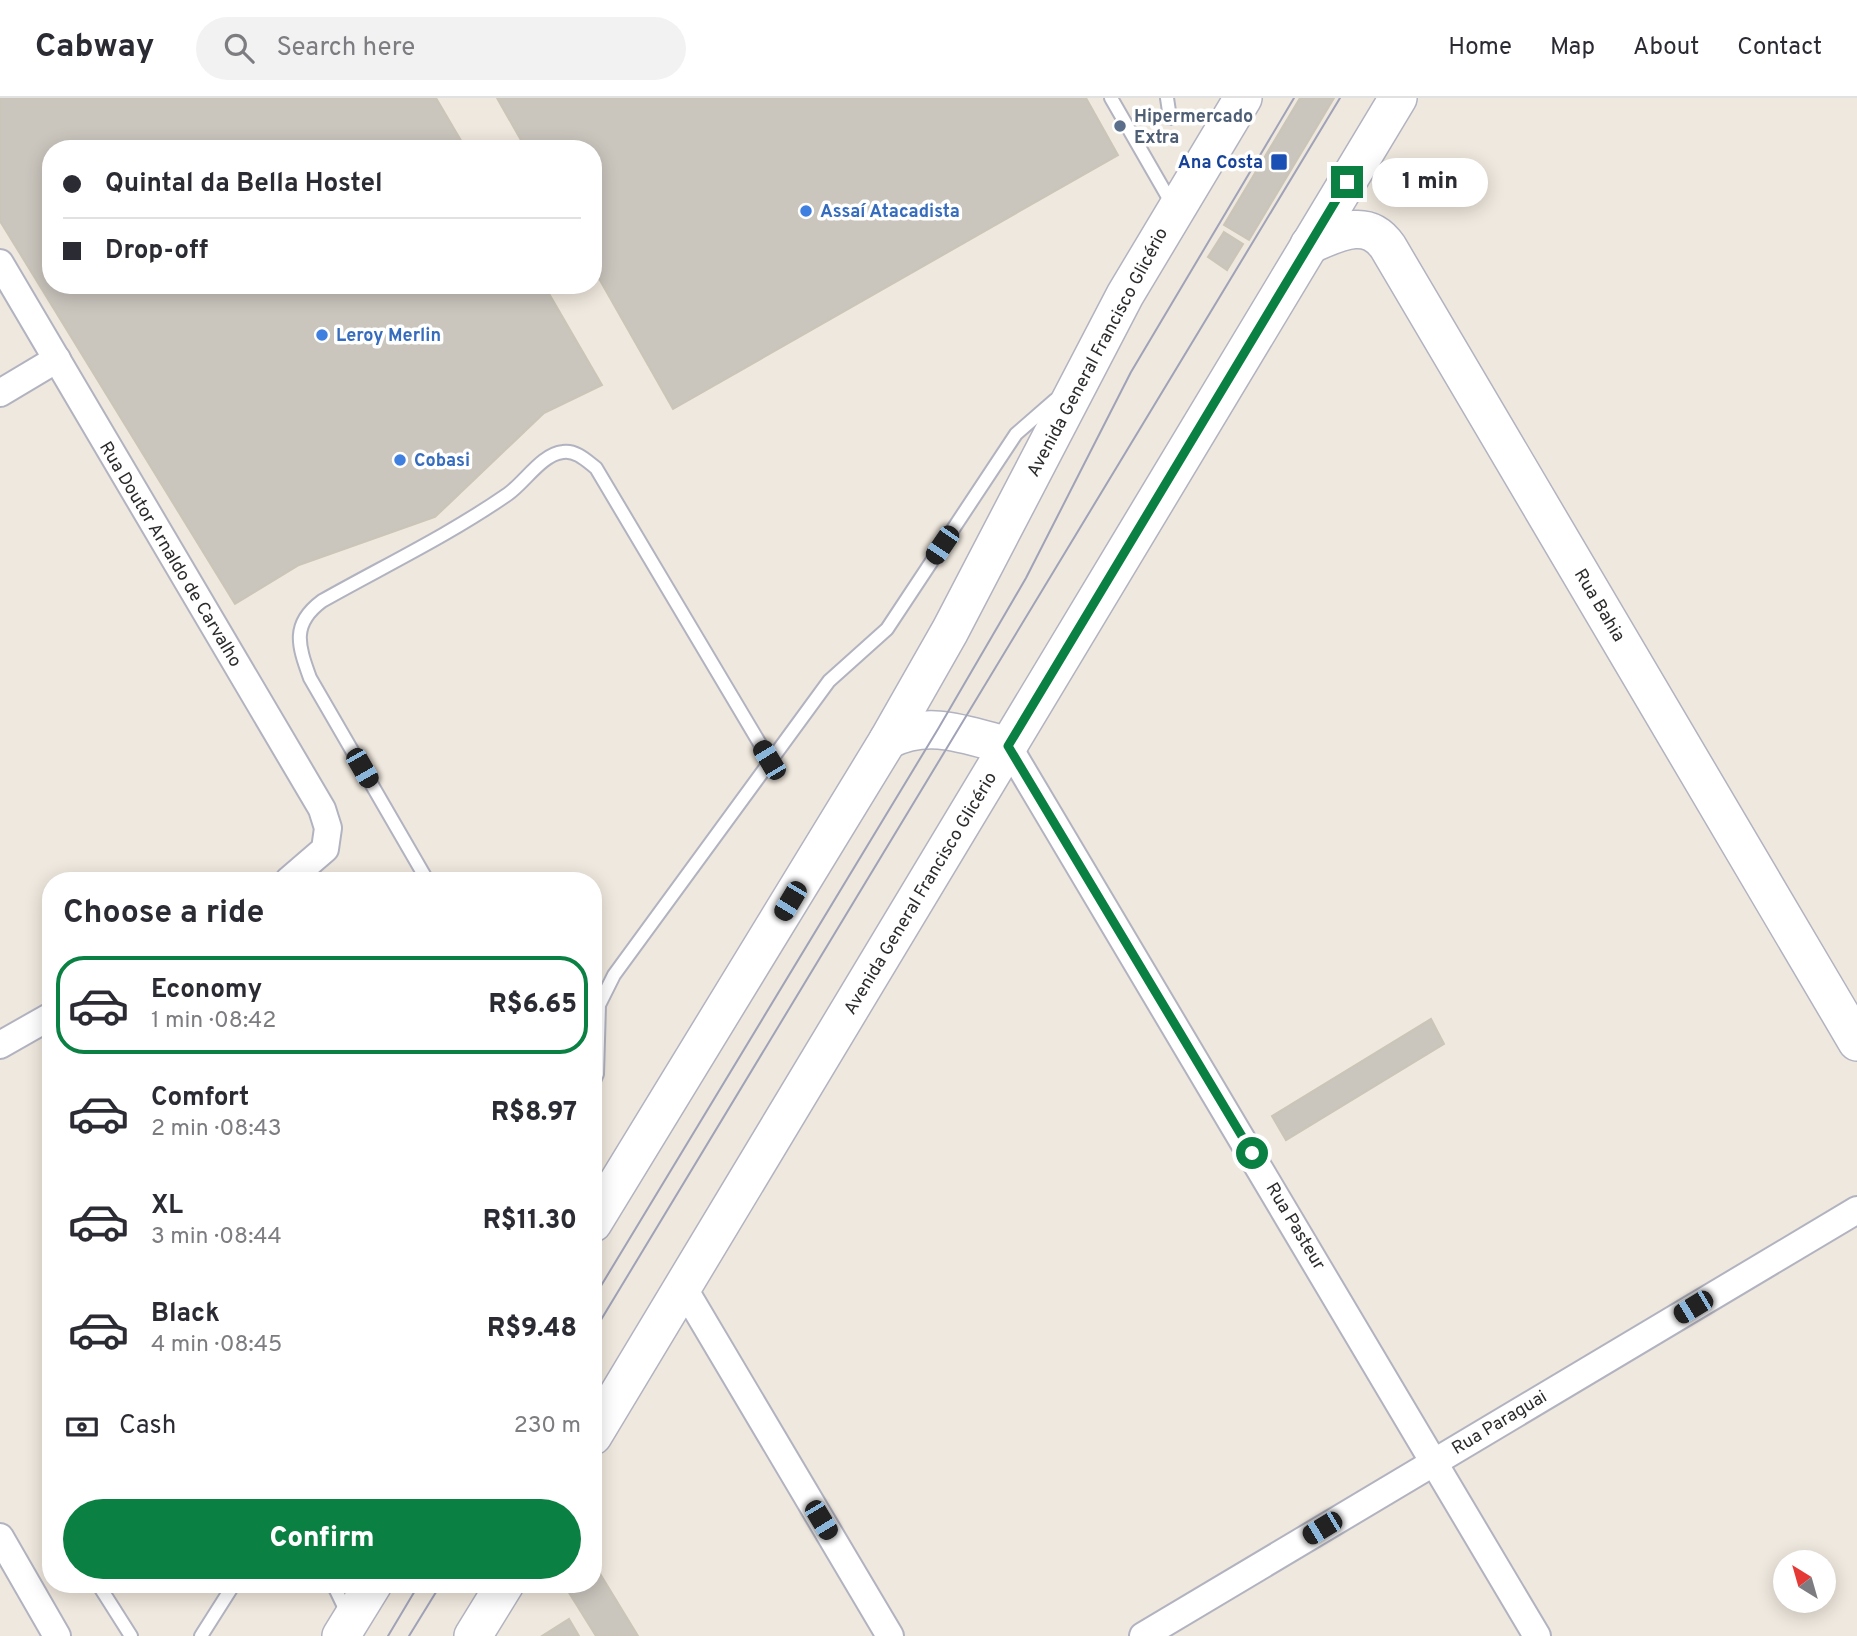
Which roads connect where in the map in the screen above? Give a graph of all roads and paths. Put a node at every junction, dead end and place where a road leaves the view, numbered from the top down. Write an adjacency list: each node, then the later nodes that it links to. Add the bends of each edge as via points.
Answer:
1 (1111, 98): 6 (lane)
2 (1167, 98): 5 (lane)
3 (1243, 98): 6 (main road, Avenida General Francisco Glicério)
4 (1398, 98): 7 (main road, Avenida General Francisco Glicério)
5 (1170, 118)
6 (1175, 208): 10 (main road, Avenida General Francisco Glicério)
7 (1309, 245): 13 (main road, Avenida General Francisco Glicério); 19 (main road, Rua Bahia, via 1362,228 1381,237 1388,247)
8 (0, 263): 9 (street, Rua Doutor Arnaldo de Carvalho)
9 (57, 359): 11 (street); 15 (street, Rua Doutor Arnaldo de Carvalho, via 322,809 328,828 325,849)
10 (1079, 379): 12 (main road, Avenida General Francisco Glicério, via 954,624); 14 (lane, via 1016,434 887,629 829,681)
11 (0, 393)
12 (888, 740): 13 (main road, via 919,728); 21 (main road, Avenida General Francisco Glicério)
13 (1008, 746): 23 (main road, Avenida General Francisco Glicério); 25 (street, Rua Pasteur)
14 (769, 760): 16 (lane, via 596,468 579,455 563,452 548,459 510,493 309,611 301,625 299,649 310,678); 17 (lane, via 614,975)
15 (298, 872)
16 (422, 872)
17 (602, 999)
18 (42, 1021): 20 (street)
19 (1857, 1042)
20 (0, 1045)
21 (602, 1208)
22 (1857, 1210): 25 (street, Rua Paraguai)
23 (683, 1287): 24 (main road, Avenida General Francisco Glicério); 37 (street)
24 (602, 1421)
25 (1434, 1460): 38 (street, Rua Paraguai); 39 (street, Rua Pasteur)
26 (0, 1537): 33 (street)
27 (104, 1593): 34 (lane)
28 (228, 1593): 35 (lane)
29 (336, 1593): 32 (lane)
30 (367, 1593): 32 (main road)
31 (499, 1593): 36 (main road)
32 (346, 1628)
33 (57, 1636)
34 (131, 1636)
35 (201, 1636)
36 (473, 1636)
37 (890, 1636)
38 (1143, 1636)
39 (1538, 1636)

